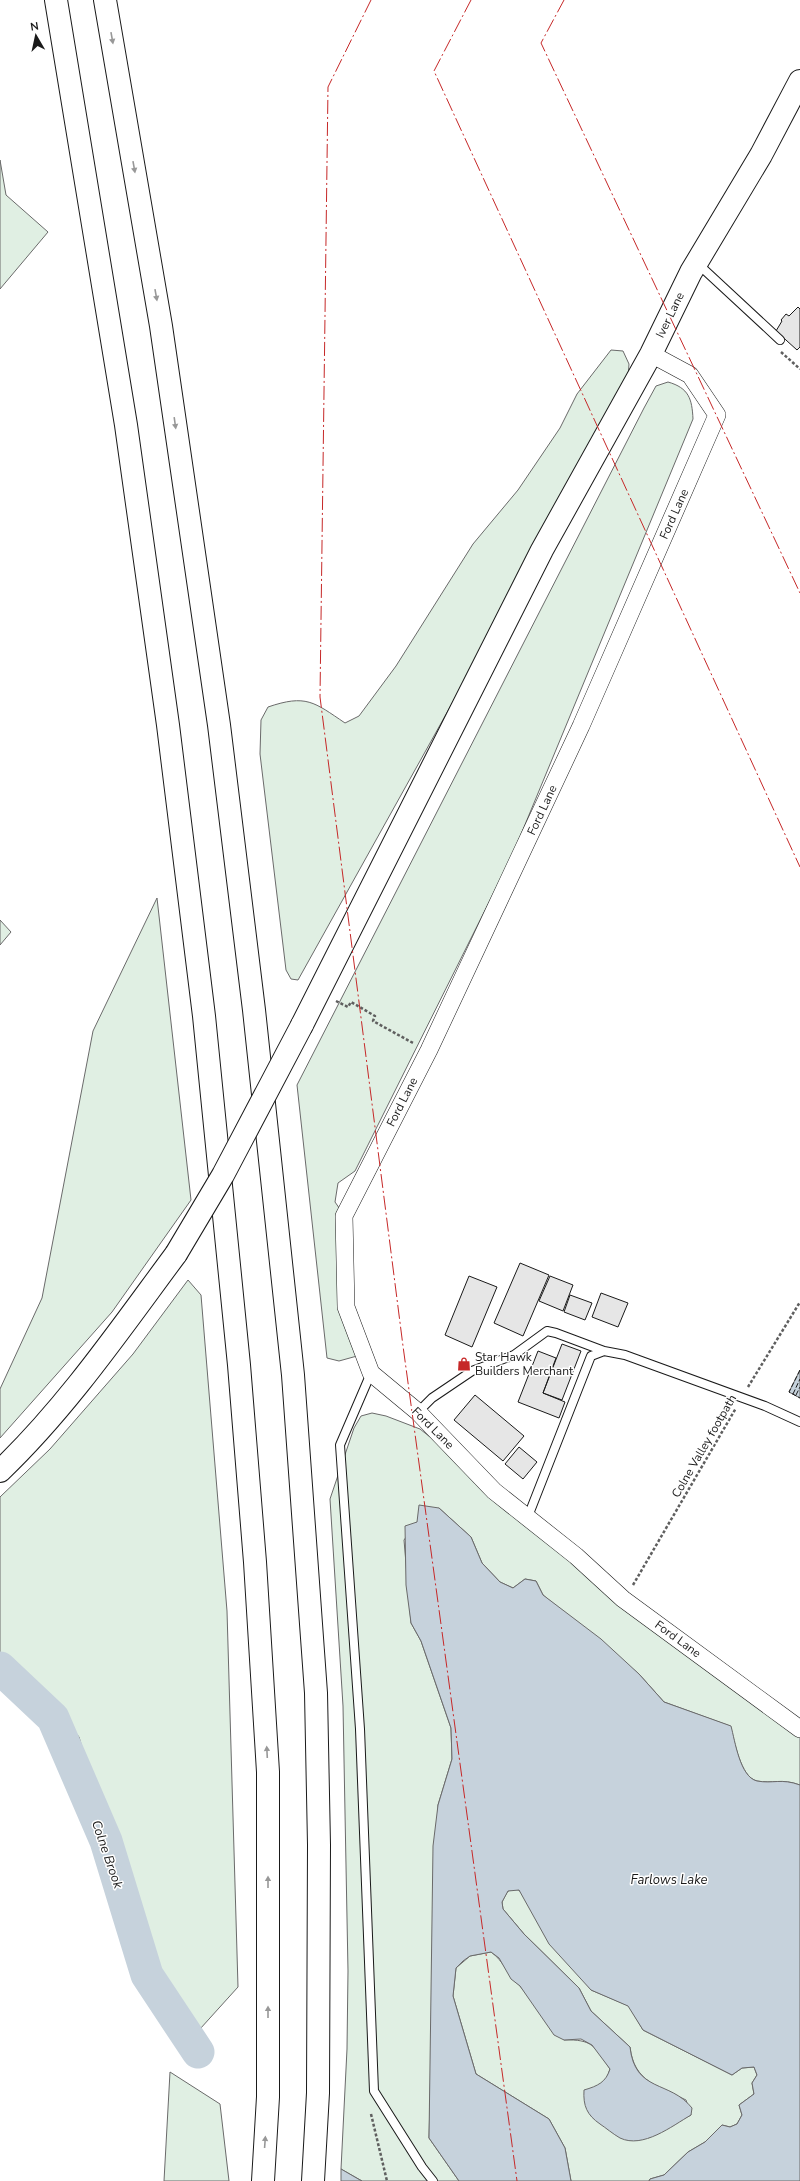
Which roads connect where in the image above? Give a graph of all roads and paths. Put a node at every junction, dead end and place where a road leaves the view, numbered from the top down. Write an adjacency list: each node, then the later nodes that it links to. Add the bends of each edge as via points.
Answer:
1 (56, 0): 20 (main road, one-way to 1, via 268,2097 268,1772 239,1365 204,1016 168,725 126,425)
2 (105, 0): 21 (main road, one-way to 21, via 161,326 219,725 254,1010 293,1375 316,1693 319,1845 318,2093)
3 (800, 81): 4 (main road, Iver Lane, via 761,155)
4 (696, 263): 5 (lane); 6 (main road, Iver Lane)
5 (780, 340)
6 (651, 354): 7 (main road, Iver Lane, via 542,550); 8 (street, Ford Lane, via 690,375 717,414 581,726)
7 (319, 992): 8 (path, via 348,1007 351,1002 375,1016 373,1021); 15 (main road, Iver Lane, bridge, via 223,1175 176,1254 85,1375)
8 (428, 1050): 11 (street, Ford Lane, via 344,1216 346,1306)
9 (800, 1302): 12 (path, Colne Valley footpath)
10 (604, 1351): 12 (lane, via 625,1355); 13 (lane, via 548,1331 514,1355 472,1371 432,1398); 16 (lane, via 591,1356)
11 (371, 1373): 13 (street, Ford Lane); 19 (lane, via 340,1446 360,1729)
12 (742, 1398): 14 (lane); 17 (path, Colne Valley footpath)
13 (418, 1412): 16 (street, Ford Lane, via 494,1491)
14 (800, 1422)
15 (0, 1471)
16 (527, 1519): 17 (street, Ford Lane, via 576,1556)
17 (623, 1599): 18 (street, Ford Lane)
18 (800, 1730)
19 (374, 2091): 22 (path, via 369,2108); 23 (lane)
20 (263, 2181)
21 (313, 2181)
22 (387, 2181)
23 (433, 2181)

